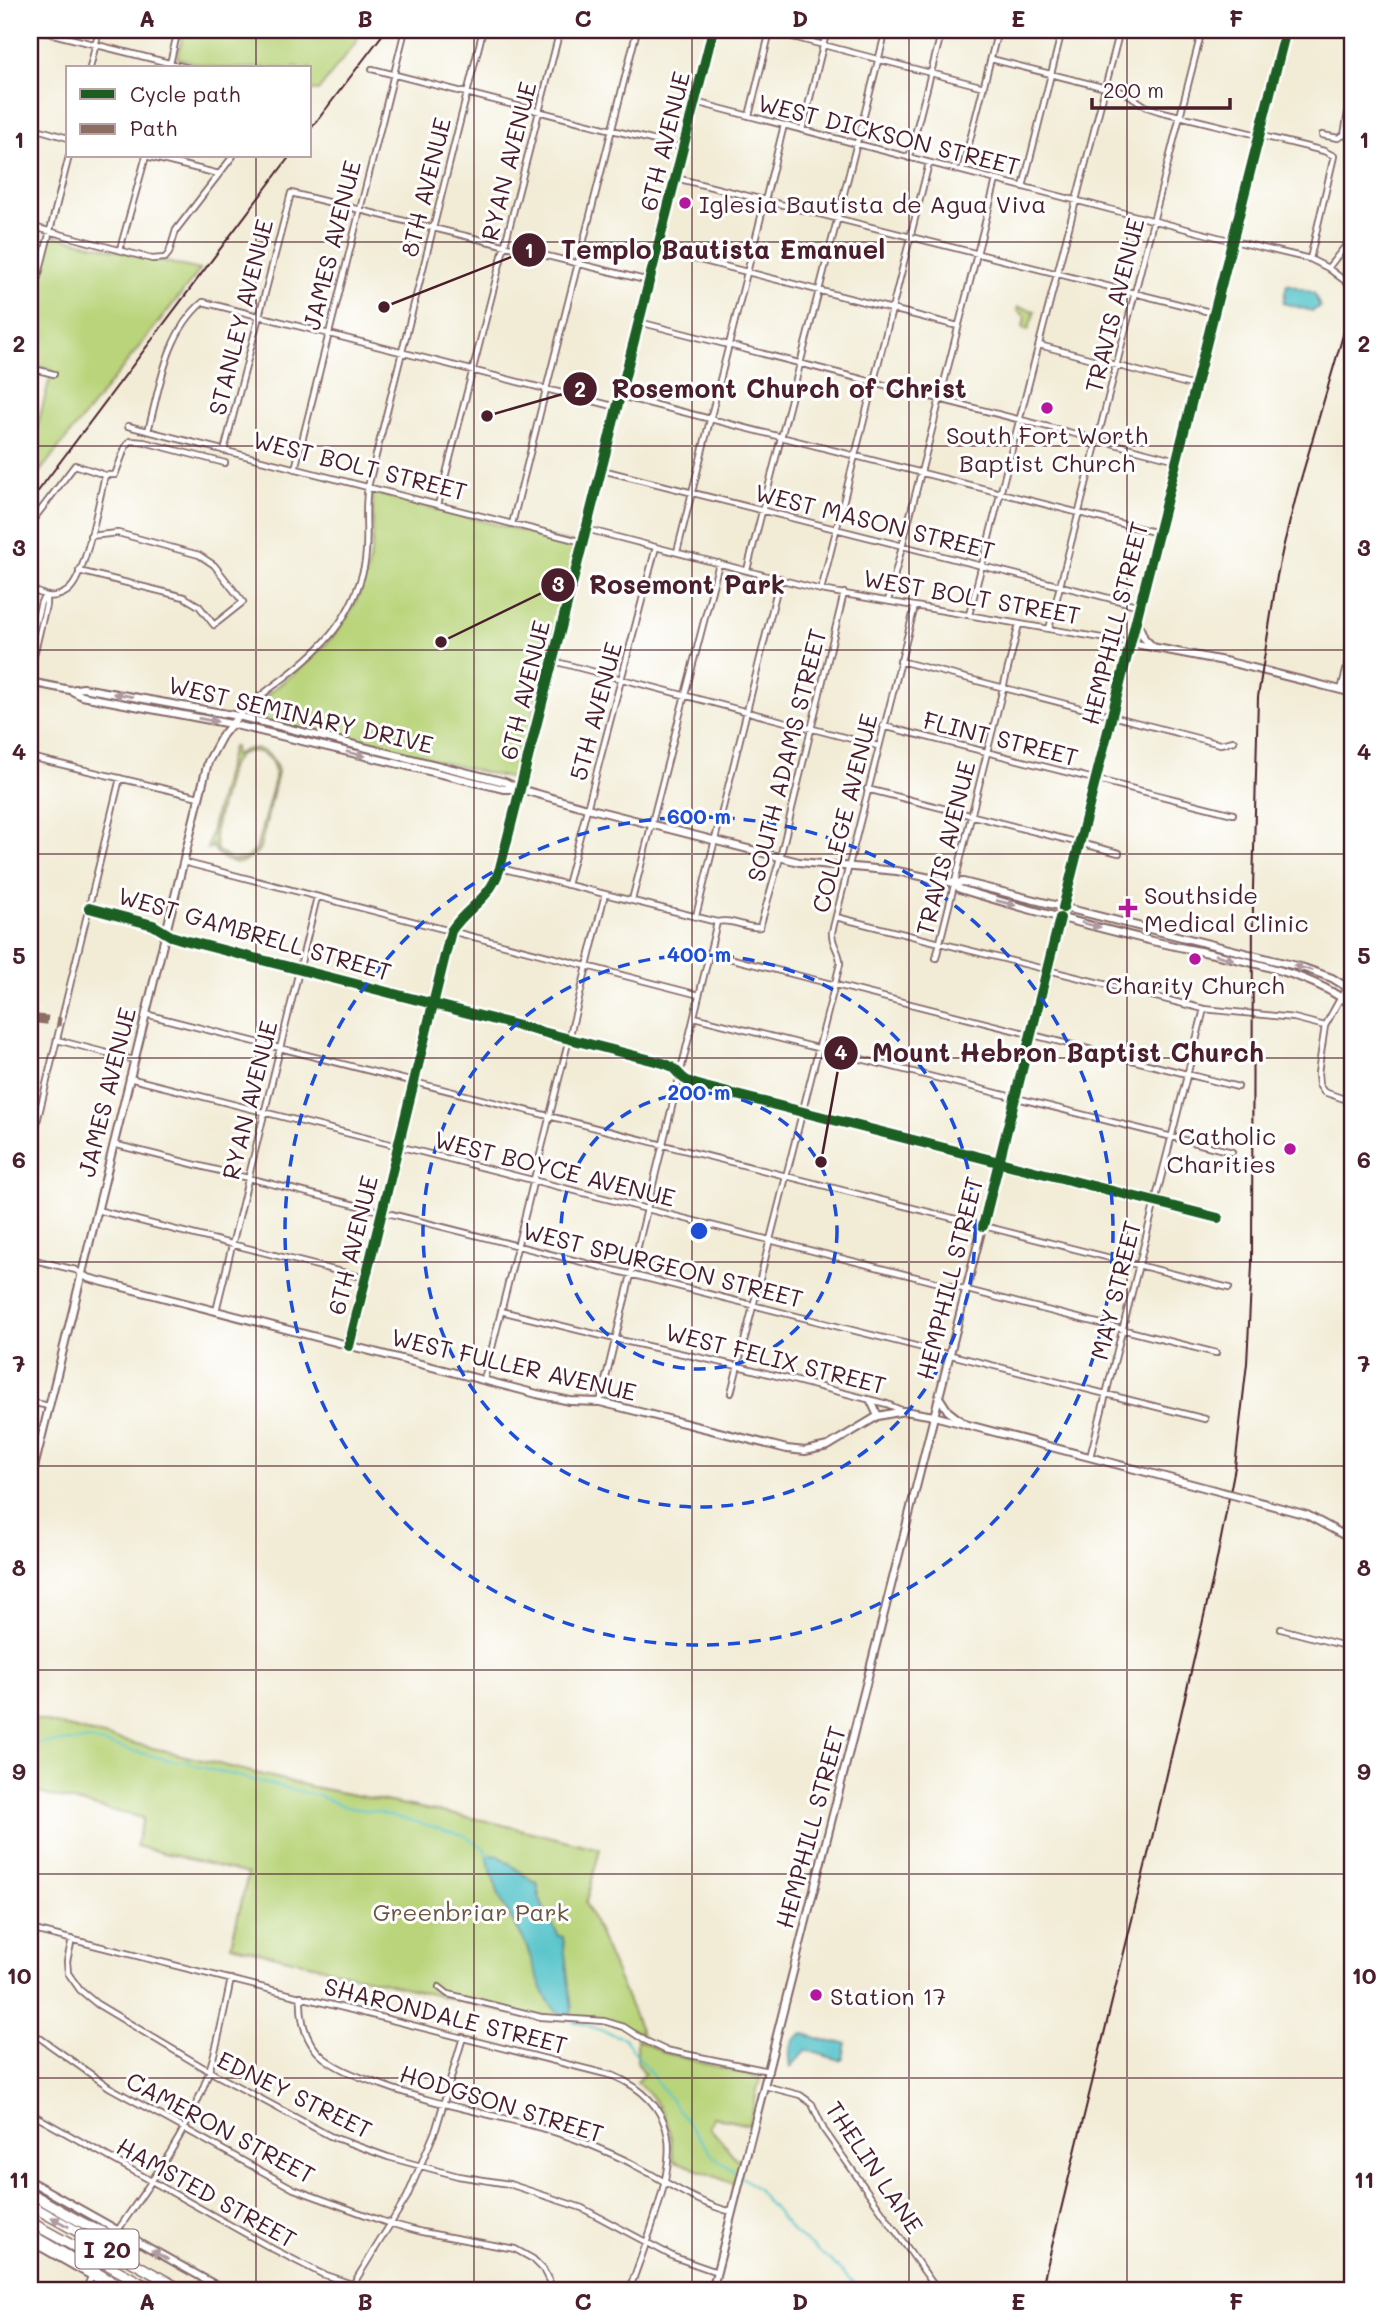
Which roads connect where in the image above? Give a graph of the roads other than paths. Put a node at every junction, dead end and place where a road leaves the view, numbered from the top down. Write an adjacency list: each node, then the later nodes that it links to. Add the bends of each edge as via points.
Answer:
1 (37, 30): 18 (street)
2 (99, 30): 18 (street)
3 (178, 30): 23 (street)
4 (405, 30): 26 (street, JAMES AVENUE)
5 (483, 30): 31 (street, 8TH AVENUE)
6 (560, 30): 34 (street, RYAN AVENUE)
7 (637, 30): 39 (street)
8 (713, 30): 33 (main road, 6TH AVENUE)
9 (769, 30): 19 (street); 35 (street)
10 (827, 30): 19 (street)
11 (886, 30): 20 (street)
12 (942, 30): 25 (street)
13 (998, 30): 21 (street)
14 (1062, 30): 27 (street)
15 (1120, 30): 30 (street)
16 (1202, 30): 36 (street, TRAVIS AVENUE)
17 (1286, 30): 41 (main road, HEMPHILL STREET)
18 (96, 45): 22 (street); 23 (street)
19 (823, 45): 20 (street); 40 (street)
20 (879, 58): 25 (street); 46 (street)
21 (991, 59): 27 (street); 29 (street)
22 (91, 66)
23 (169, 66)
24 (373, 69): 26 (street)
25 (930, 73): 29 (street); 52 (street)
26 (393, 74): 31 (street); 61 (street, JAMES AVENUE)
27 (1051, 74): 30 (street); 58 (street)
28 (1353, 85): 32 (street)
29 (984, 87): 54 (street)
30 (1106, 87): 36 (street, via 1138,98 1147,107); 60 (street)
31 (467, 93): 34 (street); 65 (street, 8TH AVENUE)
32 (1352, 99): 43 (street)
33 (695, 102): 35 (street, WEST DICKSON STREET); 47 (main road, 6TH AVENUE)
34 (539, 111): 39 (street); 70 (street, RYAN AVENUE)
35 (749, 116): 37 (street, WEST DICKSON STREET)
36 (1180, 116): 41 (street); 63 (street, TRAVIS AVENUE)
37 (784, 125): 40 (street, WEST DICKSON STREET); 59 (street)
38 (30, 127): 44 (street)
39 (612, 130): 47 (street); 75 (street)
40 (802, 130): 46 (street, WEST DICKSON STREET)
41 (1259, 135): 69 (main road, HEMPHILL STREET); 74 (street, via 1334,156)
42 (1322, 135): 43 (street)
43 (1344, 135): 45 (street)
44 (66, 137)
45 (1353, 137)
46 (857, 144): 52 (street, WEST DICKSON STREET); 62 (street)
47 (683, 148): 56 (main road, 6TH AVENUE)
48 (68, 158): 67 (street)
49 (145, 158): 71 (street)
50 (154, 158): 55 (street)
51 (231, 158): 55 (street)
52 (909, 158): 53 (street, WEST DICKSON STREET)
53 (929, 163): 54 (street, WEST DICKSON STREET); 68 (street)
54 (962, 171): 57 (street, WEST DICKSON STREET)
55 (219, 174): 71 (street, via 176,230 164,258)
56 (676, 178): 59 (street); 72 (main road, 6TH AVENUE)
57 (996, 180): 58 (street, WEST DICKSON STREET); 73 (street)
58 (1023, 187): 60 (street, WEST DICKSON STREET)
59 (764, 200): 62 (street); 77 (street)
60 (1076, 201): 63 (street, WEST DICKSON STREET); 78 (street)
61 (360, 210): 65 (street); 86 (street, STANLEY AVENUE, via 291,193); 89 (street, JAMES AVENUE)
62 (837, 219): 68 (street); 81 (street)
63 (1153, 220): 69 (street, WEST DICKSON STREET); 82 (street, TRAVIS AVENUE)
64 (30, 226): 67 (street)
65 (433, 228): 70 (street); 92 (street, 8TH AVENUE)
66 (1353, 230): 76 (street)
67 (49, 232): 71 (street); 83 (street)
68 (911, 237): 73 (street); 84 (street)
69 (1232, 240): 74 (street, WEST DICKSON STREET); 85 (main road, HEMPHILL STREET)
70 (505, 246): 75 (street); 96 (street, RYAN AVENUE)
71 (120, 249)
72 (657, 249): 77 (street); 79 (main road, 6TH AVENUE)
73 (977, 253): 78 (street); 88 (street)
74 (1310, 259): 76 (street, WEST DICKSON STREET)
75 (578, 264): 79 (street); 100 (street)
76 (1328, 268): 80 (street, WEST DICKSON STREET)
77 (746, 272): 81 (street); 90 (street)
78 (1057, 274): 82 (street); 91 (street)
79 (649, 281): 87 (main road, 6TH AVENUE)
80 (1353, 287)
81 (819, 290): 84 (street); 93 (street)
82 (1135, 293): 85 (street); 94 (street, TRAVIS AVENUE)
83 (30, 309)
84 (892, 309): 88 (street); 98 (street)
85 (1214, 313): 99 (main road, HEMPHILL STREET)
86 (258, 316): 89 (street); 107 (street, via 204,302 193,313 173,341); 110 (street, STANLEY AVENUE)
87 (639, 322): 90 (street); 101 (main road, 6TH AVENUE)
88 (958, 326): 102 (street)
89 (329, 334): 92 (street); 114 (street, JAMES AVENUE)
90 (727, 345): 93 (street); 104 (street)
91 (1039, 345): 94 (street); 105 (street)
92 (402, 352): 96 (street); 118 (street, 8TH AVENUE)
93 (800, 364): 98 (street); 108 (street)
94 (1116, 366): 99 (street); 109 (street, TRAVIS AVENUE)
95 (30, 368): 97 (street)
96 (473, 370): 100 (street); 121 (street, RYAN AVENUE)
97 (54, 374)
98 (874, 382): 102 (street); 111 (street)
99 (1195, 386): 112 (main road, HEMPHILL STREET)
100 (546, 388): 103 (street); 125 (street)
101 (620, 396): 103 (main road, 6TH AVENUE); 104 (street)
102 (939, 399): 105 (street); 116 (street)
103 (617, 407): 115 (main road, 6TH AVENUE)
104 (709, 418): 108 (street); 119 (street)
105 (1020, 420): 109 (street); 120 (street)
106 (128, 426): 107 (street, WEST BOLT STREET)
107 (148, 431): 110 (street, WEST BOLT STREET)
108 (781, 437): 111 (street); 122 (street)
109 (1097, 439): 112 (street); 123 (street, TRAVIS AVENUE)
110 (224, 451): 114 (street, WEST BOLT STREET)
111 (855, 456): 116 (street); 127 (street)
112 (1177, 460): 128 (main road, HEMPHILL STREET)
113 (225, 463): 117 (street, via 130,441 118,471)
114 (295, 469): 118 (street, WEST BOLT STREET)
115 (601, 470): 119 (street, WEST MASON STREET); 126 (main road, 6TH AVENUE)
116 (921, 473): 120 (street); 131 (street)
117 (105, 475): 124 (street, via 75,466); 129 (street)
118 (368, 487): 121 (street, WEST BOLT STREET); 166 (street, 8TH AVENUE, via 364,566 344,619 317,651)
119 (693, 493): 122 (street, WEST MASON STREET); 133 (street)
120 (1000, 493): 123 (street); 135 (street)
121 (438, 505): 125 (street, WEST BOLT STREET)
122 (762, 510): 127 (street, WEST MASON STREET); 136 (street)
123 (1079, 513): 128 (street); 139 (street, TRAVIS AVENUE)
124 (30, 524)
125 (512, 524): 130 (street, WEST BOLT STREET)
126 (586, 529): 130 (main road, 6TH AVENUE); 132 (street, WEST BOLT STREET)
127 (836, 529): 131 (street, WEST MASON STREET); 141 (street)
128 (1158, 534): 146 (main road, HEMPHILL STREET)
129 (90, 536): 137 (street); 137 (street, via 118,533 199,555 214,565 243,602 214,625 200,606 184,597)
130 (583, 542): 155 (main road, 6TH AVENUE)
131 (902, 546): 135 (street, WEST MASON STREET); 144 (street)
132 (656, 547): 133 (street, WEST BOLT STREET); 158 (street, 5TH AVENUE)
133 (677, 552): 134 (street, WEST BOLT STREET)
134 (719, 563): 136 (street, WEST BOLT STREET); 164 (street)
135 (982, 566): 139 (street, WEST MASON STREET); 147 (street)
136 (747, 570): 138 (street, WEST BOLT STREET)
137 (79, 571): 143 (street, via 69,590)
138 (780, 578): 141 (street, WEST BOLT STREET); 165 (street)
139 (1060, 586): 146 (street, WEST MASON STREET); 150 (street, TRAVIS AVENUE)
140 (30, 587): 143 (street)
141 (821, 590): 142 (street, WEST BOLT STREET)
142 (844, 593): 144 (street, WEST BOLT STREET); 170 (street, SOUTH ADAMS STREET)
143 (46, 595): 153 (street)
144 (888, 601): 145 (street, WEST BOLT STREET)
145 (915, 606): 147 (street, WEST BOLT STREET); 156 (street, COLLEGE AVENUE)
146 (1140, 606): 148 (main road, HEMPHILL STREET)
147 (969, 615): 149 (street, WEST BOLT STREET)
148 (1137, 620): 151 (main road, HEMPHILL STREET); 154 (main road)
149 (1019, 624): 150 (street, WEST BOLT STREET); 160 (street, TRAVIS AVENUE)
150 (1049, 629): 151 (street, WEST BOLT STREET)
151 (1131, 643): 154 (main road, WEST BOLT STREET); 167 (main road, HEMPHILL STREET)
152 (1353, 644): 162 (street)
153 (32, 648): 157 (street)
154 (1154, 648): 162 (main road, WEST BOLT STREET)
155 (553, 661): 158 (street); 181 (main road, 6TH AVENUE)
156 (900, 661): 160 (street); 169 (street, COLLEGE AVENUE)
157 (30, 672)
158 (622, 679): 164 (street); 184 (street, 5TH AVENUE)
159 (30, 682): 161 (main road, WEST SEMINARY DRIVE)
160 (1003, 688): 167 (street); 175 (street, TRAVIS AVENUE)
161 (70, 690): 166 (main road, WEST SEMINARY DRIVE, one-way to 161, via 83,688); 168 (main road, WEST SEMINARY DRIVE, one-way to 168)
162 (1341, 690): 163 (main road, WEST BOLT STREET)
163 (1353, 693)
164 (685, 695): 165 (street); 187 (street)
165 (747, 712): 170 (street); 188 (street)
166 (238, 716): 168 (main road, JAMES AVENUE); 171 (main road, WEST SEMINARY DRIVE)
167 (1112, 716): 172 (street, via 1220,744); 180 (main road, HEMPHILL STREET)
168 (231, 724): 173 (main road, WEST SEMINARY DRIVE); 183 (main road, JAMES AVENUE, via 215,748)
169 (883, 726): 174 (street, COLLEGE AVENUE); 175 (street, FLINT STREET)
170 (811, 728): 174 (street); 191 (street, SOUTH ADAMS STREET)
171 (311, 734): 173 (main road); 177 (main road, WEST SEMINARY DRIVE)
172 (1234, 740)
173 (308, 742): 178 (main road, WEST SEMINARY DRIVE, one-way to 178)
174 (878, 746): 182 (street, COLLEGE AVENUE)
175 (987, 752): 180 (street, FLINT STREET); 186 (street, TRAVIS AVENUE)
176 (30, 757): 179 (street)
177 (416, 760): 178 (main road); 181 (main road, WEST SEMINARY DRIVE)
178 (414, 768): 181 (main road, WEST SEMINARY DRIVE)
179 (120, 778): 183 (street); 200 (street)
180 (1097, 780): 185 (street, FLINT STREET); 189 (main road, HEMPHILL STREET)
181 (520, 789): 184 (main road, WEST SEMINARY DRIVE); 193 (main road, 6TH AVENUE)
182 (867, 789): 186 (street); 194 (street, COLLEGE AVENUE)
183 (199, 797): 192 (main road, JAMES AVENUE)
184 (587, 808): 187 (main road, WEST SEMINARY DRIVE); 196 (street, 5TH AVENUE)
185 (1233, 814)
186 (971, 816): 189 (street); 195 (street, TRAVIS AVENUE)
187 (651, 825): 188 (main road, WEST SEMINARY DRIVE); 199 (street)
188 (716, 841): 191 (main road, WEST SEMINARY DRIVE); 202 (street)
189 (1080, 844): 190 (street); 201 (main road, HEMPHILL STREET)
190 (1119, 853)
191 (780, 858): 194 (main road, WEST SEMINARY DRIVE); 205 (street, SOUTH ADAMS STREET, via 762,924 757,929)
192 (183, 862): 198 (street); 208 (main road, JAMES AVENUE)
193 (500, 868): 196 (street); 206 (main road, 6TH AVENUE, via 483,899)
194 (848, 869): 195 (main road, WEST SEMINARY DRIVE, via 906,873); 203 (street, COLLEGE AVENUE)
195 (954, 883): 201 (main road, WEST SEMINARY DRIVE); 204 (main road, WEST SEMINARY DRIVE, one-way to 204, via 960,889); 210 (street, TRAVIS AVENUE)
196 (567, 885): 197 (street)
197 (605, 894): 199 (street); 213 (street)
198 (317, 897): 206 (street); 214 (street, RYAN AVENUE)
199 (632, 901): 202 (street)
200 (89, 908): 208 (street, WEST GAMBRELL STREET, via 153,925); 229 (street)
201 (1063, 908): 204 (main road, HEMPHILL STREET); 207 (main road, WEST SEMINARY DRIVE)
202 (696, 916): 205 (street)
203 (836, 917): 210 (street); 216 (street, COLLEGE AVENUE, via 832,938 841,956)
204 (1060, 918): 209 (main road, WEST SEMINARY DRIVE, one-way to 209); 215 (main road, HEMPHILL STREET)
205 (717, 922): 211 (street)
206 (451, 931): 213 (street); 221 (main road, 6TH AVENUE)
207 (1157, 931): 209 (main road); 217 (main road, WEST SEMINARY DRIVE, one-way to 207, via 1304,968)
208 (166, 933): 214 (street, WEST GAMBRELL STREET); 224 (main road, JAMES AVENUE)
209 (1151, 940): 220 (main road, WEST SEMINARY DRIVE, one-way to 220, via 1291,974)
210 (940, 942): 212 (street, TRAVIS AVENUE); 215 (street)
211 (709, 953): 216 (street); 219 (street)
212 (936, 958)
213 (587, 966): 219 (street); 228 (street)
214 (299, 970): 221 (street, WEST GAMBRELL STREET); 230 (street, RYAN AVENUE)
215 (1048, 970): 223 (street); 227 (main road, HEMPHILL STREET)
216 (835, 985): 227 (street); 231 (street, COLLEGE AVENUE)
217 (1347, 986): 218 (main road, WEST SEMINARY DRIVE); 220 (street)
218 (1353, 991)
219 (699, 995): 225 (street)
220 (1341, 997): 222 (main road, WEST SEMINARY DRIVE); 226 (street)
221 (433, 1004): 228 (street, WEST GAMBRELL STREET); 236 (main road, 6TH AVENUE)
222 (1353, 1007)
223 (1204, 1009): 226 (street, via 1294,1018); 234 (street, MAY STREET)
224 (145, 1014): 230 (street); 232 (main road, JAMES AVENUE)
225 (694, 1017): 231 (street); 233 (street)
226 (1325, 1026): 239 (street, via 1319,1085 1325,1093)
227 (1031, 1034): 234 (street); 238 (main road, HEMPHILL STREET)
228 (569, 1039): 233 (street, WEST GAMBRELL STREET, via 673,1066); 243 (street)
229 (57, 1040): 232 (street); 244 (street)
230 (280, 1048): 236 (street); 241 (street, RYAN AVENUE)
231 (819, 1048): 238 (street); 240 (street, COLLEGE AVENUE)
232 (134, 1060): 235 (main road, JAMES AVENUE)
233 (680, 1073): 240 (street, WEST GAMBRELL STREET, via 691,1083); 247 (street)
234 (1188, 1074): 237 (street); 245 (street, MAY STREET)
235 (129, 1079): 241 (street, WEST BOYCE AVENUE); 246 (main road, JAMES AVENUE)
236 (414, 1082): 243 (street); 248 (main road, 6TH AVENUE)
237 (1238, 1087)
238 (1015, 1097): 245 (street); 251 (main road, HEMPHILL STREET)
239 (1353, 1102)
240 (803, 1111): 251 (street, WEST GAMBRELL STREET); 252 (street, COLLEGE AVENUE)
241 (264, 1112): 248 (street, WEST BOYCE AVENUE); 253 (street, RYAN AVENUE)
242 (30, 1116): 244 (street)
243 (550, 1116): 247 (street); 254 (street)
244 (38, 1118): 249 (street)
245 (1172, 1137): 250 (street); 255 (street, MAY STREET)
246 (113, 1144): 253 (street, WEST SPURGEON STREET); 257 (main road, JAMES AVENUE)
247 (662, 1144): 252 (street); 256 (street)
248 (398, 1146): 254 (street, WEST BOYCE AVENUE); 258 (main road, 6TH AVENUE)
249 (30, 1151)
250 (1232, 1152)
251 (999, 1162): 255 (street, WEST GAMBRELL STREET); 260 (main road, HEMPHILL STREET)
252 (786, 1176): 260 (street); 261 (street, COLLEGE AVENUE)
253 (248, 1178): 258 (street, WEST SPURGEON STREET); 262 (street, RYAN AVENUE)
254 (534, 1181): 256 (street, WEST BOYCE AVENUE); 263 (street)
255 (1156, 1202): 259 (street, WEST GAMBRELL STREET); 265 (street, MAY STREET)
256 (647, 1209): 261 (street, WEST BOYCE AVENUE); 267 (street)
257 (97, 1210): 262 (street); 266 (main road, JAMES AVENUE)
258 (382, 1212): 263 (street, WEST SPURGEON STREET); 268 (main road, 6TH AVENUE)
259 (1218, 1218)
260 (983, 1226): 265 (street); 270 (main road, HEMPHILL STREET)
261 (770, 1240): 270 (street, WEST BOYCE AVENUE); 271 (street, COLLEGE AVENUE)
262 (232, 1245): 268 (street); 272 (street, RYAN AVENUE)
263 (517, 1246): 267 (street, WEST SPURGEON STREET); 273 (street)
264 (30, 1259): 266 (street, WEST FULLER AVENUE)
265 (1140, 1265): 269 (street); 274 (street, MAY STREET)
266 (81, 1274): 272 (main road, WEST FULLER AVENUE); 287 (main road, JAMES AVENUE)
267 (631, 1274): 271 (street, WEST SPURGEON STREET); 275 (street)
268 (365, 1278): 276 (main road, 6TH AVENUE)
269 (1229, 1288)
270 (966, 1290): 274 (street, WEST BOYCE AVENUE); 278 (main road, HEMPHILL STREET)
271 (753, 1304): 278 (street, WEST SPURGEON STREET); 279 (street, COLLEGE AVENUE)
272 (216, 1311): 276 (main road, WEST FULLER AVENUE)
273 (501, 1311): 275 (street, WEST FELIX STREET); 280 (street)
274 (1124, 1329): 277 (street, WEST BOYCE AVENUE); 282 (street, MAY STREET)
275 (615, 1339): 279 (street, WEST FELIX STREET); 286 (street)
276 (349, 1346): 280 (main road, WEST FULLER AVENUE)
277 (1216, 1353)
278 (950, 1354): 282 (street, WEST SPURGEON STREET); 283 (main road, HEMPHILL STREET)
279 (738, 1366): 281 (street, COLLEGE AVENUE); 284 (street, WEST FELIX STREET)
280 (484, 1380): 286 (main road, WEST FULLER AVENUE, via 558,1398)
281 (731, 1393)
282 (1107, 1394): 291 (street, WEST SPURGEON STREET); 293 (street, MAY STREET)
283 (939, 1397): 290 (main road, HEMPHILL STREET); 292 (main road)
284 (871, 1401): 288 (street, WEST FELIX STREET); 289 (main road)
285 (30, 1402): 287 (street)
286 (600, 1402): 289 (main road, WEST FULLER AVENUE, via 805,1451 840,1441)
287 (49, 1406): 294 (main road, JAMES AVENUE)
288 (904, 1411): 289 (main road, WEST FULLER AVENUE); 290 (main road, WEST FELIX STREET)
289 (878, 1416)
290 (934, 1416): 292 (main road, WEST FELIX STREET); 306 (main road, HEMPHILL STREET)
291 (1205, 1419)
292 (966, 1425): 293 (main road, WEST FELIX STREET)
293 (1090, 1457): 295 (main road, WEST FELIX STREET, bridge, via 1284,1508)
294 (30, 1484)
295 (1353, 1540)
296 (1281, 1629): 297 (street)
297 (1353, 1648)
298 (30, 1929): 299 (street, SHARONDALE STREET)
299 (72, 1939): 300 (street, SHARONDALE STREET); 305 (street, EDNEY STREET, via 67,1968 80,1990)
300 (231, 1979): 302 (street, SHARONDALE STREET); 305 (street)
301 (439, 1987): 306 (street, via 448,1994 552,2018 604,2021 665,2050)
302 (301, 1996): 304 (street, SHARONDALE STREET); 308 (street, HODGSON STREET, via 304,2031 326,2060 354,2075)
303 (30, 2031): 310 (street, CAMERON STREET, via 109,2087)
304 (463, 2037): 308 (street); 314 (street, SHARONDALE STREET, via 614,2076 636,2086 657,2110 667,2133)
305 (209, 2071): 310 (street); 311 (street, EDNEY STREET, via 330,2136)
306 (769, 2071): 307 (main road, HEMPHILL STREET)
307 (765, 2086): 317 (main road, HEMPHILL STREET); 338 (street, THELIN LANE, via 800,2095 812,2104 824,2130)
308 (443, 2104): 311 (street); 314 (street, HODGSON STREET, via 584,2143)
309 (30, 2113): 312 (street, HAMSTED STREET)
310 (185, 2128): 312 (street); 319 (street, CAMERON STREET, via 294,2189)
311 (421, 2166): 319 (street); 323 (street, EDNEY STREET, via 543,2194)
312 (152, 2180): 320 (street); 327 (street, HAMSTED STREET)
313 (30, 2181): 320 (main road)
314 (663, 2182): 317 (street, HODGSON STREET, via 704,2204); 323 (street, SHARONDALE STREET)
315 (30, 2193): 324 (highway, via 101,2231)
316 (30, 2205): 332 (highway, I 20, one-way to 316)
317 (733, 2212): 325 (main road, HEMPHILL STREET)
318 (30, 2222): 331 (highway, I 20)
319 (391, 2224): 327 (street); 335 (street, CAMERON STREET, via 515,2249 538,2264)
320 (118, 2231): 324 (main road)
321 (30, 2234): 330 (highway)
322 (30, 2241): 326 (main road)
323 (646, 2241): 325 (street, EDNEY STREET); 336 (street, SHARONDALE STREET)
324 (137, 2242): 333 (main road, one-way to 324)
325 (717, 2272): 337 (main road, HEMPHILL STREET)
326 (90, 2280): 328 (street); 329 (main road)
327 (351, 2288): 334 (street, HAMSTED STREET)
328 (85, 2291)
329 (118, 2291)
330 (128, 2291)
331 (155, 2291)
332 (184, 2291)
333 (226, 2291)
334 (372, 2291)
335 (554, 2291)
336 (629, 2291)
337 (712, 2291)
338 (938, 2291)

